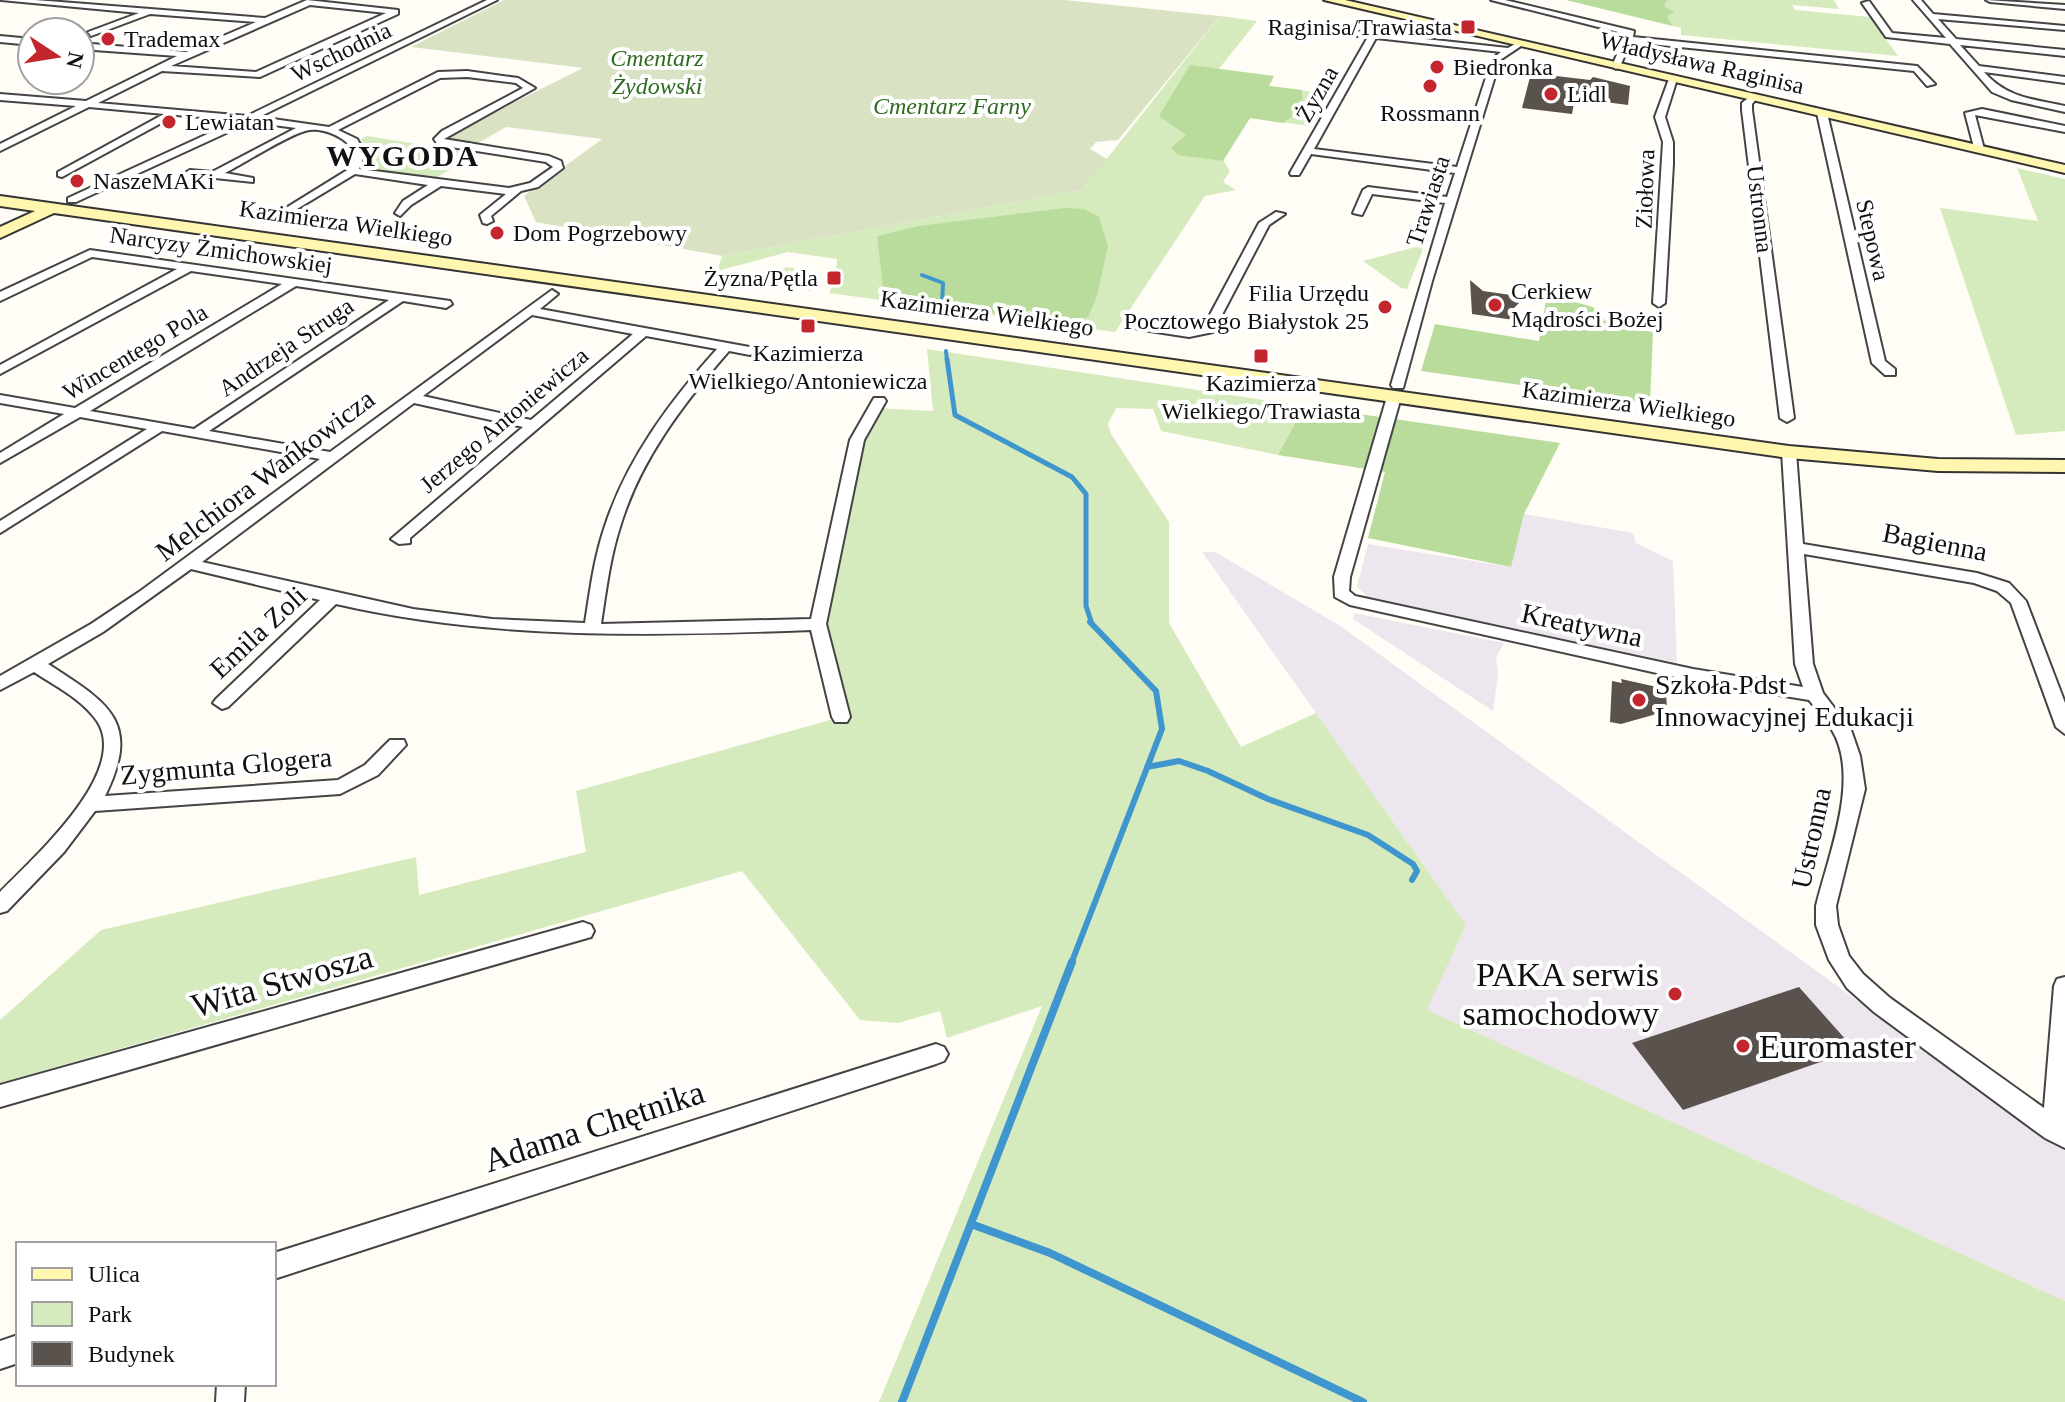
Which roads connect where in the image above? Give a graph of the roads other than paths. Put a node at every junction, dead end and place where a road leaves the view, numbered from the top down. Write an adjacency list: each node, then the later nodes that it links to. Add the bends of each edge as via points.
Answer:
1 (5, 0): 10 (street)
2 (493, 0): 35 (street, Wschodnia)
3 (1330, 0): 20 (main road, Władysława Raginisa)
4 (1495, 0): 17 (street, via 1631,33)
5 (1917, 0): 11 (street)
6 (1990, 0): 9 (street)
7 (311, 1): 12 (street); 24 (street, via 395,12 257,75)
8 (1866, 3): 18 (street, via 1884,32)
9 (2065, 7)
10 (149, 11): 12 (street); 15 (street)
11 (1931, 16): 14 (street); 18 (street)
12 (264, 21): 22 (street)
13 (1281, 25): 16 (street)
14 (2065, 28)
15 (96, 32)
16 (1373, 35): 20 (street); 41 (street, Żyzna)
17 (1628, 39): 23 (street); 28 (street, via 1917,69)
18 (1951, 42): 21 (street); 25 (street)
19 (96, 47): 22 (street)
20 (1513, 47): 23 (main road, Władysława Raginisa); 44 (street, Trawiasta, via 1496,59)
21 (2065, 53)
22 (188, 54): 24 (street)
23 (1616, 66): 26 (main road, Władysława Raginisa)
24 (159, 68): 31 (street)
25 (1974, 68): 27 (street); 32 (street, via 1995,90)
26 (1673, 79): 29 (main road, Władysława Raginisa); 69 (street, Ziołowa, via 1660,117 1668,153)
27 (2065, 80)
28 (1930, 84)
29 (1753, 97): 34 (main road, Władysława Raginisa); 84 (street, Ustronna, via 1747,110)
30 (2, 98): 31 (street)
31 (88, 104): 33 (street); 39 (street)
32 (2065, 109)
33 (174, 112): 35 (street); 47 (street)
34 (1822, 113): 40 (main road, Władysława Raginisa); 78 (street, Stepowa, via 1879,363)
35 (249, 119): 36 (street); 55 (street, Wschodnia)
36 (307, 126): 38 (street); 48 (street)
37 (2065, 129): 40 (street, via 1975,111 1970,113)
38 (330, 130): 43 (street, via 357,145 360,153); 52 (street, via 438,75 524,82 530,88 524,93 439,139 448,147 557,163 558,168 542,180)
39 (0, 148)
40 (1979, 149): 42 (main road, Władysława Raginisa)
41 (1307, 151): 44 (street); 46 (street, Żyzna)
42 (2065, 169)
43 (353, 171): 50 (street); 60 (street)
44 (1462, 171): 54 (street, Trawiasta)
45 (190, 173): 48 (street)
46 (1295, 173)
47 (62, 174)
48 (214, 175): 49 (street)
49 (249, 180)
50 (438, 183): 52 (street); 56 (street)
51 (0, 191): 55 (main road, Kazimierza Wielkiego)
52 (516, 191): 61 (street, via 485,215)
53 (0, 201): 55 (main road, Kazimierza Wielkiego)
54 (1452, 201): 57 (street, via 1368,190); 79 (street, Trawiasta)
55 (63, 202): 59 (main road, Kazimierza Wielkiego); 62 (main road, Kazimierza Wielkiego); 63 (main road)
56 (400, 213)
57 (1358, 213)
58 (1280, 214): 73 (street, via 1265,223 1209,329 1189,333)
59 (194, 216): 62 (main road); 71 (main road, Kazimierza Wielkiego)
60 (277, 218)
61 (487, 221)
62 (177, 225): 71 (main road, Kazimierza Wielkiego)
63 (0, 233)
64 (189, 267): 65 (street, Narcyzy Żmichowskiej); 67 (street, Narcyzy Żmichowskiej, via 90,253); 77 (street)
65 (294, 282): 68 (street, Narcyzy Żmichowskiej); 83 (street, Wincentego Pola)
66 (552, 294): 72 (street, Melchiora Wańkowicza)
67 (0, 297)
68 (400, 298): 70 (street, Narcyzy Żmichowskiej); 87 (street, Andrzeja Struga)
69 (1659, 303)
70 (446, 304)
71 (799, 307): 79 (main road, Kazimierza Wielkiego)
72 (530, 311): 74 (street, Jerzego Antoniewicza); 80 (street, Melchiora Wańkowicza)
73 (1141, 326)
74 (643, 332): 75 (street, Jerzego Antoniewicza); 85 (street, Jerzego Antoniewicza)
75 (726, 347): 76 (street); 100 (street, via 676,406 628,486 604,554)
76 (750, 351)
77 (0, 370)
78 (1890, 372)
79 (1396, 391): 88 (main road, Kazimierza Wielkiego); 89 (main road, Kazimierza Wielkiego, via 1926,452); 97 (street, Trawiasta)
80 (412, 398): 85 (street); 90 (street, Melchiora Wańkowicza)
81 (0, 399): 83 (street)
82 (879, 401): 99 (street, via 857,440)
83 (77, 413): 86 (street); 91 (street, Wincentego Pola)
84 (1787, 418)
85 (533, 425): 94 (street, Jerzego Antoniewicza, via 399,539)
86 (159, 427): 87 (street); 93 (street)
87 (197, 433): 90 (street)
88 (1789, 452): 92 (main road, Kazimierza Wielkiego, via 1938,465); 95 (street, Ustronna)
89 (2065, 452)
90 (333, 457): 96 (street, Melchiora Wańkowicza)
91 (0, 459)
92 (2065, 466)
93 (0, 528)
94 (404, 540)
95 (1798, 548): 103 (street, Ustronna, via 1804,664); 106 (street, Bagienna, via 2003,587 2018,601)
96 (189, 564): 98 (street); 101 (street, Melchiora Wańkowicza)
97 (1341, 593): 103 (street, Kreatywna, via 1361,605 1693,675)
98 (331, 599): 100 (street, via 447,619); 104 (street, Emila Zoli)
99 (818, 624): 100 (street); 105 (street)
100 (592, 630)
101 (36, 665): 102 (street, Melchiora Wańkowicza); 108 (street, via 96,707 110,726 110,766)
102 (0, 684)
103 (1815, 695): 114 (street, Ustronna, via 1842,730 1855,789 1826,906 1840,960 1882,1005)
104 (222, 703)
105 (841, 717)
106 (2065, 727)
107 (397, 745): 108 (street, Zygmunta Glogera, via 363,778 340,787)
108 (92, 804): 109 (street)
109 (0, 905)
110 (583, 931): 113 (street, Wita Stwosza)
111 (2065, 986): 114 (street)
112 (936, 1054): 115 (street, Adama Chętnika)
113 (0, 1096)
114 (2060, 1134)
115 (276, 1265)

